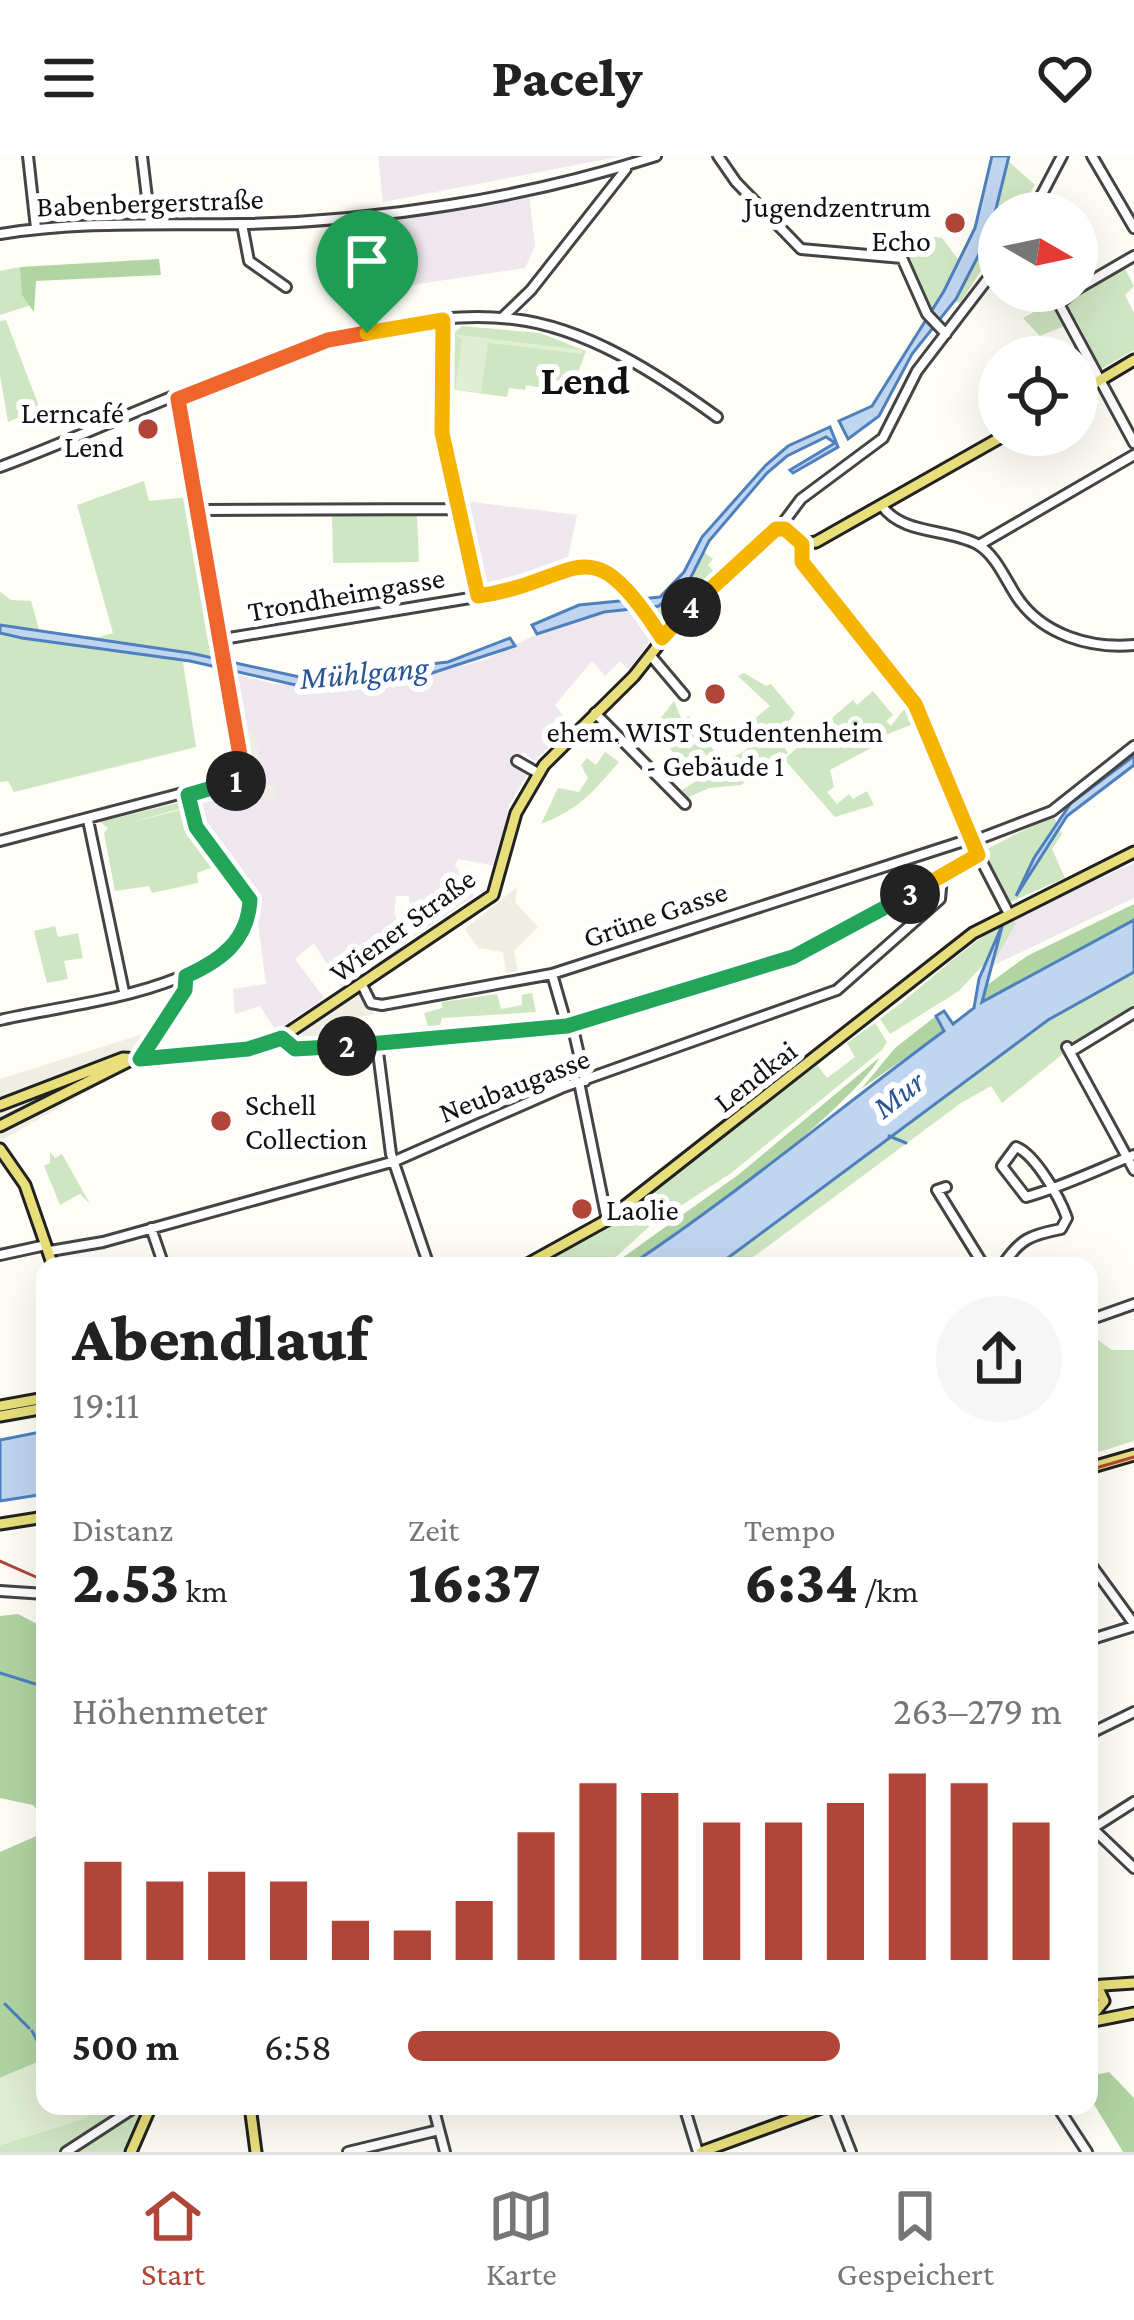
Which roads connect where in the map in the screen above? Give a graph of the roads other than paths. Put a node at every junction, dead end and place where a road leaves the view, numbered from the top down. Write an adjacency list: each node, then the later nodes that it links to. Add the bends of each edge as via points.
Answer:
1 (28, 156): 13 (street)
2 (142, 156): 11 (street)
3 (656, 156): 7 (street, Babenbergerstraße)
4 (718, 156): 25 (street, via 801,249 902,258 927,314)
5 (1062, 156): 10 (street)
6 (1092, 156): 14 (street)
7 (632, 164): 8 (street, Babenbergerstraße); 9 (street)
8 (594, 173): 9 (street); 12 (street, Babenbergerstraße, via 379,212)
9 (607, 191): 20 (street)
10 (1043, 192)
11 (151, 223): 12 (street, Babenbergerstraße); 13 (street, Babenbergerstraße)
12 (242, 224): 18 (street, via 249,260)
13 (36, 228): 15 (street, Babenbergerstraße)
14 (1134, 228)
15 (0, 234)
16 (1134, 256): 17 (street)
17 (1098, 277)
18 (286, 287)
19 (978, 292): 25 (street, Wiener Straße)
20 (518, 305): 22 (street); 24 (street)
21 (1063, 312): 27 (street)
22 (501, 318): 23 (street); 24 (street)
23 (443, 320): 28 (street, via 328,340); 35 (street, via 442,433)
24 (532, 323): 29 (street, via 642,368)
25 (946, 334): 37 (street, Wiener Straße, via 883,438 801,500)
26 (1134, 360): 27 (main road)
27 (1100, 381): 30 (street)
28 (178, 399): 33 (street); 36 (street)
29 (717, 417)
30 (1134, 443)
31 (978, 451): 34 (main road)
32 (1134, 455): 39 (street)
33 (0, 467)
34 (882, 506): 38 (main road); 39 (street, via 899,522)
35 (458, 509): 36 (street); 40 (street)
36 (200, 510): 42 (street)
37 (780, 527): 38 (main road); 41 (main road, Wiener Straße)
38 (802, 544): 54 (street, via 802,562 915,704)
39 (980, 545): 43 (street, via 1031,615 1095,646)
40 (478, 596): 41 (street, Trondheimgasse, via 583,563 610,572); 42 (street, Trondheimgasse)
41 (662, 638): 44 (main road, Wiener Straße)
42 (223, 639): 50 (street, via 242,767 234,782)
43 (1134, 645)
44 (651, 656): 45 (street); 46 (main road, Wiener Straße)
45 (684, 695)
46 (595, 713): 49 (main road, Wiener Straße); 51 (street)
47 (1134, 746): 54 (street, Grüne Gasse, via 1052,811)
48 (517, 761): 49 (street)
49 (538, 773): 61 (main road, Wiener Straße, via 493,895)
50 (188, 795): 52 (street); 60 (street, via 196,827 250,907 229,951)
51 (685, 803)
52 (88, 820): 53 (street); 62 (street)
53 (0, 841)
54 (970, 841): 56 (street); 59 (street, Grüne Gasse)
55 (1134, 852): 58 (main road, Lendkai)
56 (978, 855): 57 (street); 58 (street)
57 (941, 877): 65 (street, via 793,957); 70 (street, Neubaugasse, via 940,899 851,983)
58 (1008, 912): 79 (main road, Lendkai)
59 (552, 974): 61 (street, Grüne Gasse, via 382,1005 371,1003); 65 (street)
60 (186, 976): 62 (street); 68 (street, via 185,990)
61 (362, 985): 66 (main road, Wiener Straße)
62 (124, 992): 64 (street)
63 (1134, 1013): 74 (street, via 1069,1050)
64 (0, 1020)
65 (569, 1025): 67 (street); 70 (street)
66 (282, 1038): 67 (street, via 295,1049); 68 (main road, Wiener Straße)
67 (377, 1044): 75 (street)
68 (138, 1059): 69 (main road, Wiener Straße)
69 (89, 1073): 71 (main road); 72 (main road)
70 (582, 1082): 75 (street, Neubaugasse); 79 (street)
71 (0, 1105)
72 (0, 1126)
73 (0, 1148): 81 (main road, via 26,1185)
74 (1131, 1156): 76 (street); 78 (street)
75 (395, 1161): 80 (street, Neubaugasse); 85 (street)
76 (1134, 1170)
77 (946, 1187): 87 (street, via 937,1190)
78 (1049, 1187): 78 (street, via 1022,1147 1002,1161 1020,1196); 88 (street, via 1065,1224 1030,1234)
79 (608, 1220): 86 (main road, Lendkai)
80 (151, 1228): 81 (street, Neubaugasse); 84 (street)
81 (49, 1248): 82 (street, Neubaugasse); 83 (main road)
82 (0, 1255)
83 (51, 1257)
84 (161, 1257)
85 (426, 1257)
86 (540, 1257)
87 (978, 1257)
88 (1007, 1257)
89 (1134, 1304): 90 (street)
90 (1098, 1317)
91 (36, 1400): 92 (main road)
92 (0, 1406)
93 (36, 1410): 94 (main road)
94 (0, 1416)
95 (1134, 1455): 96 (main road)
96 (1098, 1465)
97 (36, 1518): 98 (main road)
98 (0, 1524)
99 (1098, 1575): 102 (street)
100 (0, 1591): 101 (street)
101 (36, 1593)
102 (1134, 1625): 103 (street)
103 (1098, 1637)
104 (1134, 1712): 105 (street)
105 (1098, 1730)
106 (1134, 1802): 107 (street)
107 (1098, 1823)
108 (1098, 1835): 109 (street)
109 (1134, 1868)
110 (1134, 1983): 111 (main road)
111 (1098, 1986)
112 (1134, 2013): 113 (main road)
113 (1098, 2019)
114 (123, 2115): 123 (street)
115 (148, 2115): 124 (main road)
116 (251, 2115): 125 (main road)
117 (435, 2115): 122 (street)
118 (687, 2115): 128 (street)
119 (805, 2115): 128 (main road)
120 (834, 2115): 129 (street)
121 (1063, 2115): 130 (street)
122 (439, 2130): 126 (street); 127 (street)
123 (66, 2152)
124 (131, 2152)
125 (256, 2152)
126 (348, 2152)
127 (445, 2152)
128 (700, 2152)
129 (851, 2152)
130 (1087, 2152)

